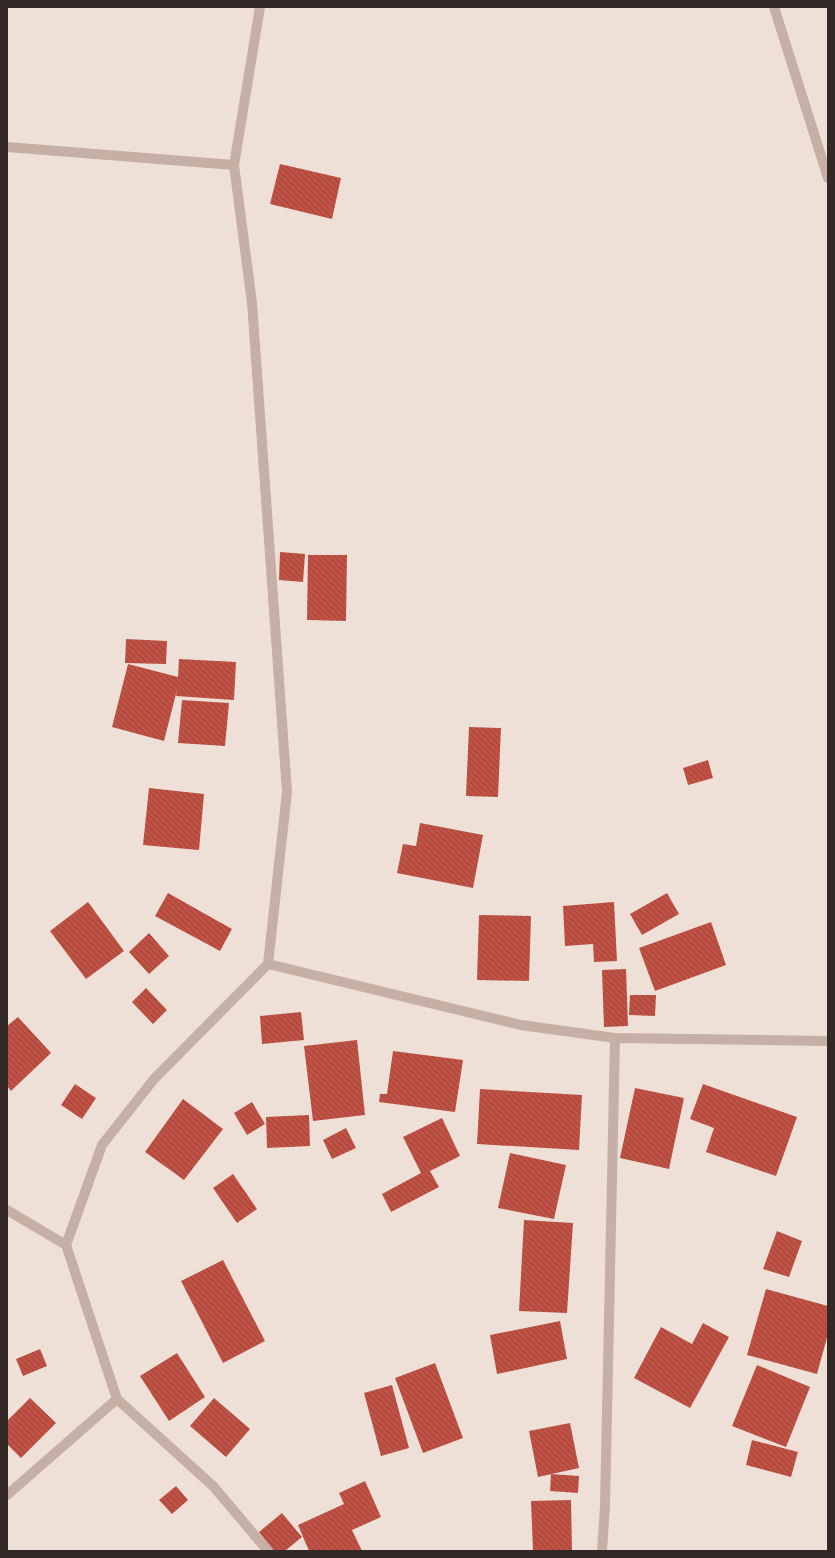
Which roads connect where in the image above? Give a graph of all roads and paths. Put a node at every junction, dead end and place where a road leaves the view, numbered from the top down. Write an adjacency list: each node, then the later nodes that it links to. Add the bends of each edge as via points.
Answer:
1 (260, 7): 4 (street)
2 (774, 7): 5 (street)
3 (7, 147): 4 (street)
4 (234, 165): 6 (street, via 252,303 287,792)
5 (828, 178)
6 (268, 964): 7 (street, via 521,1025); 10 (street, via 154,1079 102,1145)
7 (615, 1038): 8 (street); 14 (street)
8 (828, 1041)
9 (7, 1210): 10 (street)
10 (66, 1245): 11 (street)
11 (117, 1399): 12 (street); 13 (street, via 213,1486)
12 (7, 1495)
13 (268, 1551)
14 (602, 1551)

